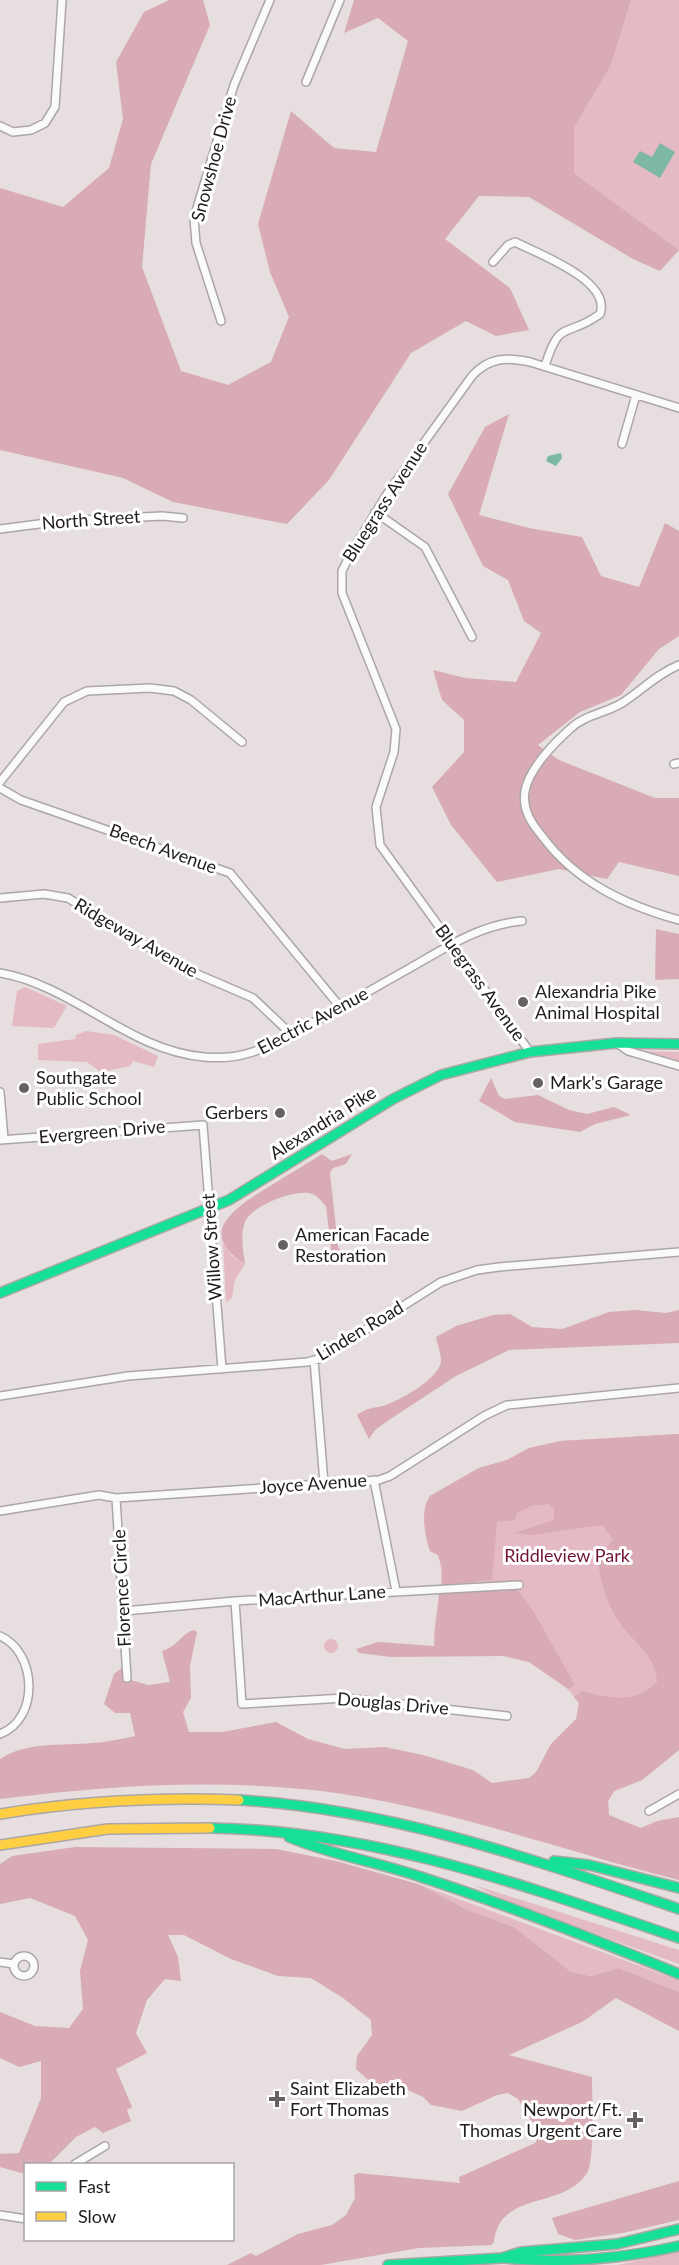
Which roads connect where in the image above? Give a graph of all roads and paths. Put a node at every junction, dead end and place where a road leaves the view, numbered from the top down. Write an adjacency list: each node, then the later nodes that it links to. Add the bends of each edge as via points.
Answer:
1 (62, 0): 5 (street, via 55,106 45,123 31,130 13,132)
2 (270, 0): 7 (street, Snowshoe Drive, via 234,85 195,218 196,243)
3 (340, 0): 4 (street)
4 (306, 82)
5 (0, 126)
6 (492, 262): 8 (street, via 516,242 583,276 600,300 600,314 559,333)
7 (221, 321)
8 (545, 366): 9 (street, Bluegrass Avenue); 12 (street, Bluegrass Avenue, via 500,359 476,372)
9 (636, 395): 10 (street, Bluegrass Avenue); 11 (street)
10 (679, 408)
11 (621, 444)
12 (375, 512): 15 (street, via 425,546); 23 (street, Bluegrass Avenue, via 343,568 341,581 342,593 396,729 394,752 376,807 377,833 383,851)
13 (183, 518): 14 (street, North Street, via 62,521)
14 (0, 529)
15 (472, 637)
16 (679, 665): 21 (street, via 651,679 621,704 570,728 535,770 524,802 533,826 554,853 582,878 605,892)
17 (242, 742): 18 (street, via 177,692 157,687 87,691 64,702)
18 (0, 783)
19 (0, 788): 25 (street, Beech Avenue, via 21,800 230,873)
20 (0, 898): 26 (street, Ridgeway Avenue, via 44,894 68,898 181,967 253,998)
21 (679, 920)
22 (522, 921): 23 (street, Electric Avenue, via 491,926)
23 (451, 944): 25 (street, Electric Avenue); 29 (street, Bluegrass Avenue)
24 (0, 973): 26 (street, Electric Avenue, via 50,987 132,1036 172,1051 206,1057 242,1056)
25 (341, 1008): 26 (street, Electric Avenue)
26 (291, 1034)
27 (616, 1042): 28 (main road, Alexandria Pike); 29 (main road, Alexandria Pike); 30 (street, via 628,1051)
28 (679, 1044)
29 (530, 1052): 34 (main road, Alexandria Pike, via 441,1076 393,1099 261,1182)
30 (679, 1066)
31 (0, 1092): 33 (street)
32 (203, 1125): 33 (street, Evergreen Drive); 34 (street, Willow Street)
33 (2, 1140)
34 (210, 1208): 36 (main road, Alexandria Pike); 38 (street, Willow Street)
35 (679, 1252): 37 (street, Linden Road, via 499,1267 455,1276)
36 (0, 1293)
37 (314, 1360): 38 (street, Linden Road); 42 (street)
38 (222, 1369): 40 (street, Linden Road, via 114,1377)
39 (679, 1388): 41 (street, Joyce Avenue, via 507,1405 390,1476)
40 (0, 1396)
41 (374, 1480): 42 (street, Joyce Avenue); 46 (street)
42 (324, 1483): 43 (street, Joyce Avenue)
43 (117, 1498): 44 (street, Joyce Avenue, via 99,1495); 48 (street, Florence Circle)
44 (0, 1511)
45 (519, 1585): 46 (street, MacArthur Lane)
46 (396, 1591): 47 (street, MacArthur Lane)
47 (235, 1601): 48 (street, MacArthur Lane); 51 (street, Douglas Drive, via 242,1704 352,1698)
48 (124, 1611): 50 (street, Florence Circle)
49 (0, 1636): 52 (street, via 21,1652 28,1687 23,1714)
50 (127, 1678)
51 (507, 1716)
52 (0, 1734)
53 (679, 1794): 54 (street)
54 (649, 1811)
55 (0, 1814): 58 (main road, via 50,1806 143,1800 312,1806 388,1819)
56 (282, 1834): 57 (main road, via 154,1828 51,1835); 61 (main road, via 380,1847 449,1863); 64 (main road, via 308,1846 466,1891)
57 (0, 1845)
58 (531, 1859): 59 (main road, via 590,1865); 60 (main road)
59 (679, 1888)
60 (679, 1909)
61 (679, 1938)
62 (0, 1962): 63 (street)
63 (14, 1964)
64 (679, 1973)
65 (105, 2146): 66 (street)
66 (77, 2163)
67 (0, 2215): 68 (street)
68 (24, 2219)
69 (679, 2229): 71 (main road, via 617,2244 520,2252)
70 (679, 2246): 71 (main road, via 590,2261)
71 (502, 2261): 72 (main road)
72 (388, 2265)

